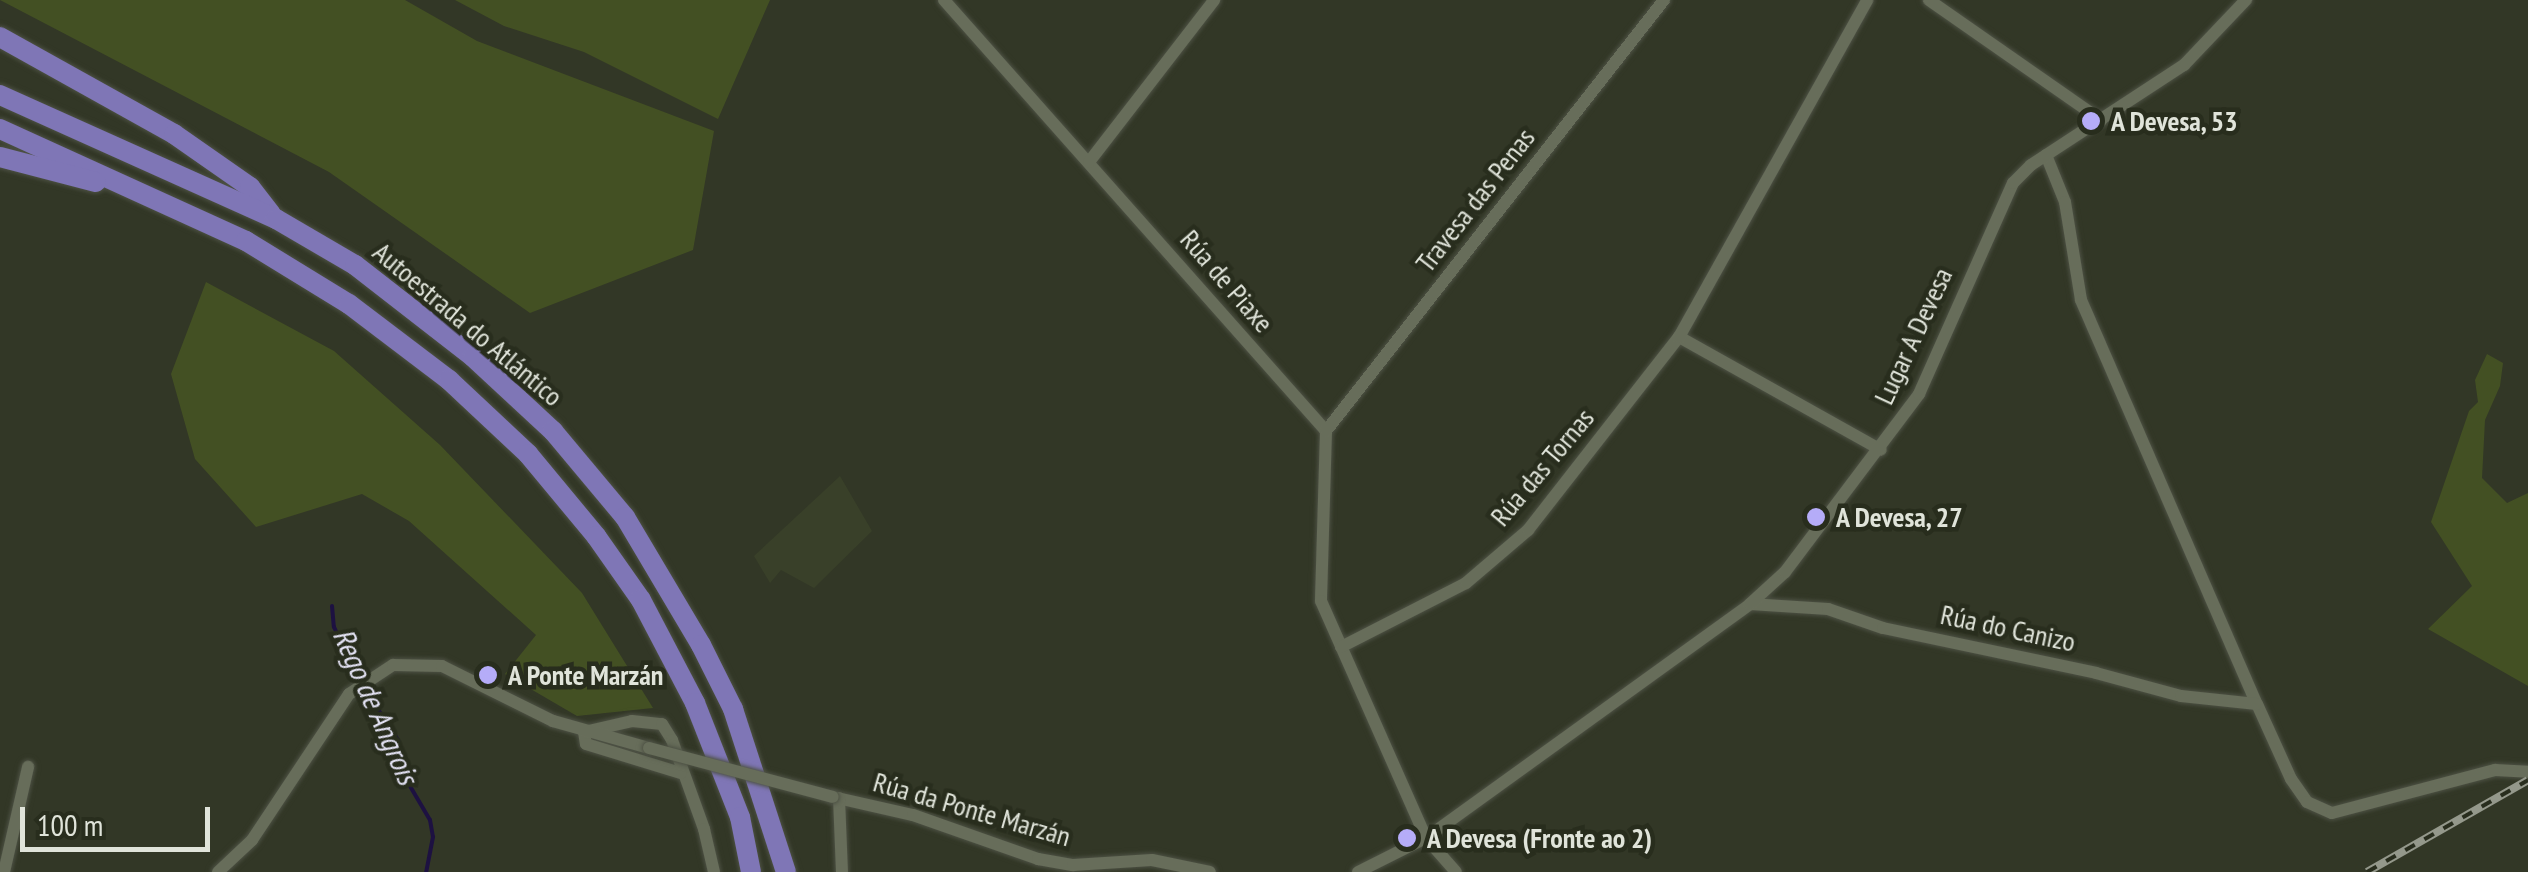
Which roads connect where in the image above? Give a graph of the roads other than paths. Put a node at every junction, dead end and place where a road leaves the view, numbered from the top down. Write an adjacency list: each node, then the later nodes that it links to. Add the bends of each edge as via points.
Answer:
1 (944, 0): 13 (street, Rúa de Piaxe)
2 (1214, 0): 13 (street)
3 (1664, 0): 17 (street, Travesa das Penas)
4 (1867, 0): 16 (street, Rúa das Tornas)
5 (1929, 0): 9 (street)
6 (2246, 0): 9 (street, Lugar A Devesa, via 2184,64)
7 (0, 36): 15 (highway, via 174,134 250,187)
8 (0, 95): 15 (highway, Autoestrada do Atlántico)
9 (2101, 120): 11 (street, Lugar A Devesa)
10 (0, 129): 14 (highway, Autoestrada do Atlántico)
11 (2046, 155): 18 (street, Lugar A Devesa, via 2000,203 1926,380); 21 (street, via 2064,202 2082,300)
12 (0, 158): 14 (highway)
13 (1089, 162): 17 (street, Rúa de Piaxe)
14 (179, 208): 31 (highway, Autoestrada do Atlántico, via 349,304 449,380 528,454 641,600 695,703 740,817)
15 (276, 219): 32 (highway, Autoestrada do Atlántico, via 355,265 473,357 553,430 625,517 733,708)
16 (1679, 337): 18 (street); 20 (street, Rúa das Tornas, via 1528,530 1466,583)
17 (1326, 431): 20 (street, via 1321,601)
18 (1881, 450): 19 (street, Lugar A Devesa, via 1799,558)
19 (1750, 604): 21 (street, Rúa do Canizo, via 1828,609 1883,628 2182,696); 27 (street, Lugar A Devesa)
20 (1341, 647): 27 (street)
21 (2257, 704): 24 (street, via 2291,778 2308,802 2332,813 2495,770)
22 (584, 732): 25 (street, Rúa da Ponte Marzán, via 586,744); 25 (street, via 632,722 662,724); 26 (street, Rúa da Ponte Marzán, bridge); 29 (street, Rúa da Ponte Marzán, via 450,669 414,662 378,672 349,694 252,840)
23 (28, 767): 28 (street)
24 (2528, 772)
25 (681, 773): 30 (street)
26 (836, 797): 33 (street); 34 (street, Rúa da Ponte Marzán, via 1056,862 1152,860)
27 (1426, 838): 35 (street); 36 (street)
28 (2, 870)
29 (218, 872)
30 (714, 872)
31 (751, 872)
32 (786, 872)
33 (842, 872)
34 (1210, 872)
35 (1358, 872)
36 (1456, 872)

